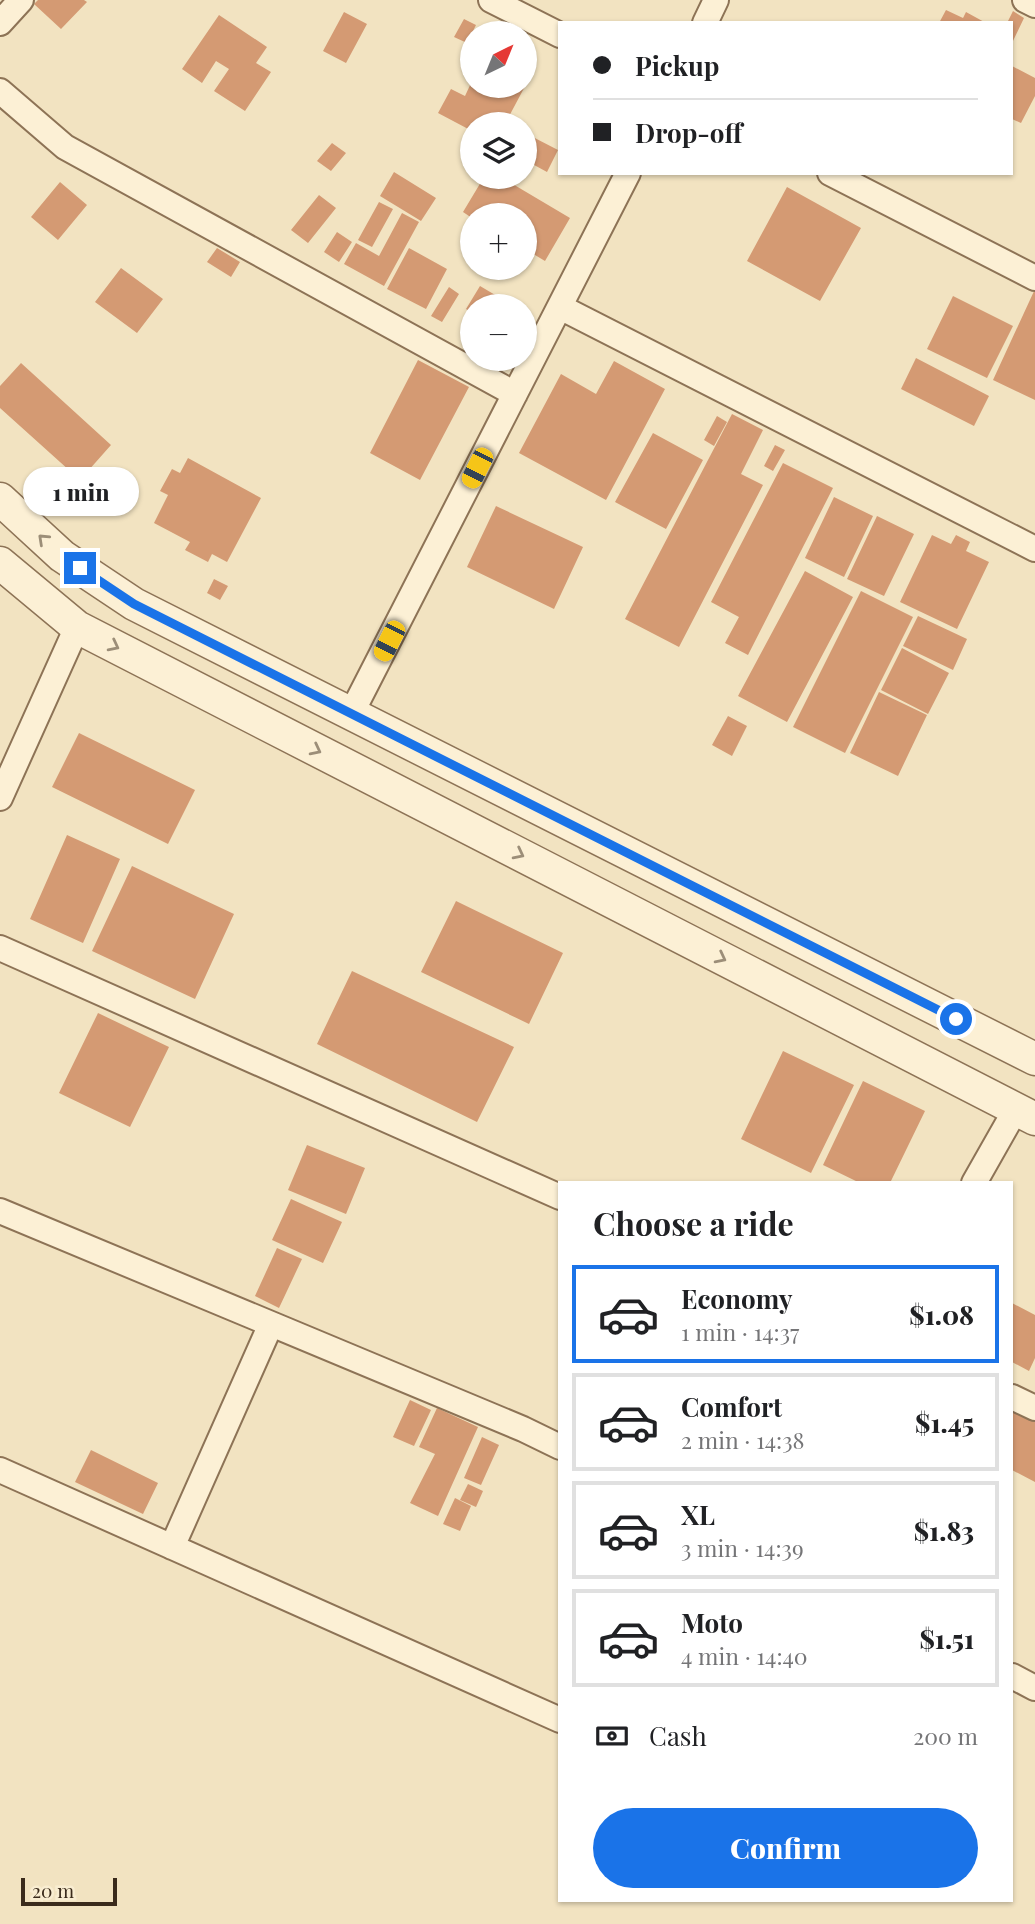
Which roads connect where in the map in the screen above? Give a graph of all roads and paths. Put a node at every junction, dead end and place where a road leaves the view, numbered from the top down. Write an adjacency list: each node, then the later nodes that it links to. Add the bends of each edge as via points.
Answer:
1 (21, 0): 7 (street)
2 (491, 0): 8 (street)
3 (716, 0): 6 (street)
4 (1025, 0): 5 (street)
5 (1035, 5)
6 (706, 21)
7 (0, 23)
8 (558, 34)
9 (0, 91): 14 (street, via 65,147)
10 (627, 175): 13 (street)
11 (834, 175): 12 (street)
12 (1035, 278)
13 (560, 307): 14 (street); 16 (street)
14 (515, 394): 19 (street)
15 (0, 499): 19 (street, one-way to 15, via 134,604 62,556)
16 (1035, 549)
17 (0, 563): 18 (street)
18 (77, 627): 20 (street); 23 (street, one-way to 23)
19 (351, 715): 22 (street)
20 (0, 798)
21 (0, 948): 25 (street)
22 (1033, 1052)
23 (1025, 1114): 24 (street)
24 (975, 1181)
25 (558, 1196)
26 (0, 1211): 27 (street)
27 (271, 1324): 30 (street); 32 (street)
28 (1013, 1397): 29 (street)
29 (1035, 1408)
30 (558, 1446)
31 (0, 1470): 32 (street)
32 (172, 1547): 35 (street)
33 (1013, 1677): 34 (street)
34 (1035, 1688)
35 (558, 1719)

